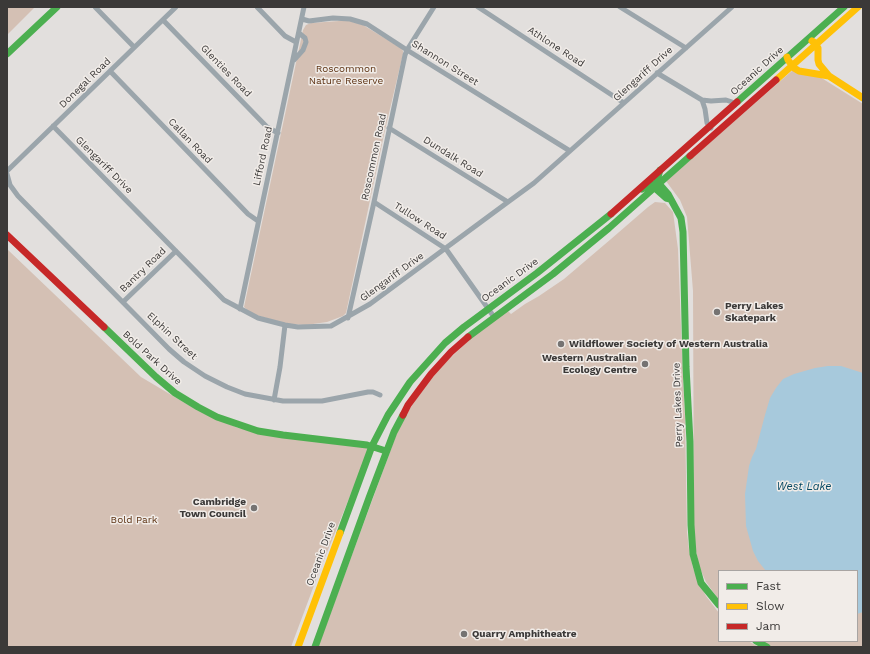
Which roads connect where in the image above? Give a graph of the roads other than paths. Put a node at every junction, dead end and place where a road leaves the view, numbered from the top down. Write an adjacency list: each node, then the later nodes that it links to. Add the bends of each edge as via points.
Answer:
1 (51, 7): 20 (main road)
2 (57, 7): 23 (main road)
3 (95, 7): 19 (street)
4 (176, 7): 14 (street, Donegal Road)
5 (257, 7): 17 (street, via 285,36)
6 (304, 7): 13 (street, Lifford Road)
7 (434, 7): 22 (street, Roscommon Road)
8 (478, 7): 32 (street, Athlone Road)
9 (620, 7): 21 (street)
10 (732, 7): 21 (street, Glengariff Drive)
11 (844, 7): 16 (main road, Oceanic Drive)
12 (858, 7): 18 (main road, Oceanic Drive)
13 (302, 19): 15 (street, Lifford Road); 22 (street, Shannon Street, via 350,19 367,24)
14 (163, 20): 19 (street, Donegal Road); 39 (street, Glenties Road, via 267,127)
15 (299, 33): 17 (street, Lifford Road); 25 (street, via 306,38 306,42)
16 (808, 39): 18 (main road); 24 (main road, Oceanic Drive)
17 (296, 42): 25 (street, Lifford Road)
18 (816, 45): 26 (main road, Oceanic Drive); 29 (main road, via 819,64)
19 (134, 47): 27 (street, Donegal Road)
20 (7, 48)
21 (686, 48): 28 (street, Glengariff Drive)
22 (407, 50): 37 (street, Roscommon Road); 40 (street, Shannon Street)
23 (7, 54)
24 (788, 57): 26 (main road); 33 (main road, Oceanic Drive)
25 (293, 61): 39 (street, Lifford Road)
26 (792, 65): 29 (main road, via 799,71); 34 (main road, Oceanic Drive)
27 (110, 71): 35 (street, Donegal Road); 47 (street, Callan Road, via 248,214)
28 (657, 73): 31 (street); 32 (street, Glengariff Drive)
29 (829, 76): 30 (main road)
30 (863, 98)
31 (702, 100): 33 (street, via 726,100); 36 (street)
32 (624, 103): 40 (street, Glengariff Drive)
33 (734, 105): 34 (street); 36 (main road, Oceanic Drive)
34 (738, 113): 38 (main road, Oceanic Drive)
35 (53, 126): 42 (street, Donegal Road); 50 (street, Glengariff Drive)
36 (710, 127): 38 (street); 41 (main road, Oceanic Drive)
37 (389, 128): 45 (street, Roscommon Road); 46 (street, Dundalk Road)
38 (719, 131): 43 (main road, Oceanic Drive)
39 (278, 133): 47 (street, Lifford Road)
40 (570, 151): 46 (street, Glengariff Drive)
41 (660, 170): 43 (main road); 44 (main road, Oceanic Drive)
42 (7, 173): 51 (street, Elphin Street, via 10,185 18,196)
43 (657, 185): 44 (main road, via 648,185); 54 (main road, Oceanic Drive, via 574,257); 61 (main road, Perry Lakes Drive, via 666,191 681,218 693,554 701,583)
44 (633, 194): 53 (main road, Oceanic Drive, via 581,239)
45 (374, 202): 49 (street, Tullow Road); 55 (street, Roscommon Road)
46 (508, 202): 49 (street, Glengariff Drive)
47 (258, 221): 52 (street, Lifford Road)
48 (7, 235): 59 (main road, Bold Park Drive, via 156,377 198,407 216,417 258,431)
49 (446, 248): 53 (street, Tullow Road); 55 (street, Glengariff Drive)
50 (176, 251): 51 (street, Bantry Road); 52 (street, Glengariff Drive, via 224,300)
51 (123, 302): 58 (street, Elphin Street, via 169,349 199,373 236,391)
52 (240, 309): 56 (street, Glengariff Drive, via 258,318)
53 (488, 309): 54 (street, Tullow Road); 59 (main road, Oceanic Drive, via 445,344 410,382 388,415)
54 (494, 317): 60 (main road, Oceanic Drive, via 451,352 431,374 408,405)
55 (348, 318): 56 (street, Glengariff Drive, via 331,326)
56 (285, 325): 58 (street)
57 (380, 395): 58 (street, Elphin Street, via 368,392 322,402)
58 (274, 400)
59 (372, 446): 60 (main road, Bold Park Drive); 63 (main road, Oceanic Drive)
60 (386, 451): 64 (main road, Oceanic Drive)
61 (718, 604)
62 (758, 642): 65 (main road)
63 (298, 647)
64 (315, 647)
65 (767, 647)

